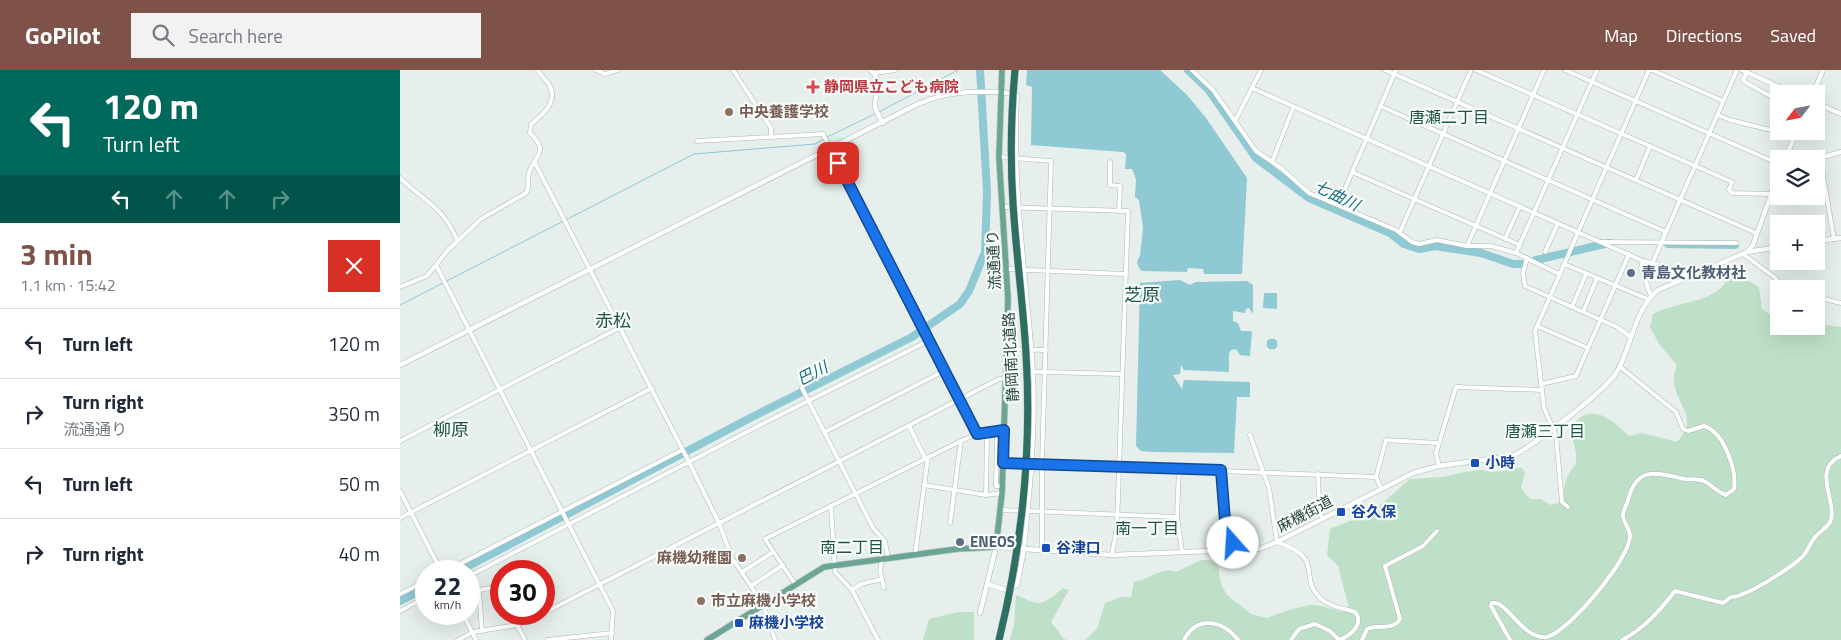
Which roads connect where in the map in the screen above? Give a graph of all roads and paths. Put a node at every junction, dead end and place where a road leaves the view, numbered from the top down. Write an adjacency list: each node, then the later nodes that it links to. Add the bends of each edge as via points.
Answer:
1 (538, 70): 59 (street, via 552,90 552,99 550,106 531,124 530,129 540,147)
2 (596, 70): 3 (street, via 605,74)
3 (618, 70)
4 (733, 70): 45 (street, via 771,128)
5 (895, 70): 20 (street)
6 (1004, 70): 26 (main road, 流通通り)
7 (1016, 70): 243 (highway, 静岡南北道路, bridge, via 1012,180 1026,348 1028,430 1020,533)
8 (1192, 70): 38 (street, via 1213,90)
9 (1261, 70): 25 (street)
10 (1384, 70): 21 (street)
11 (1471, 70): 31 (street)
12 (1476, 70): 27 (street)
13 (1544, 70): 27 (street)
14 (1566, 70): 22 (street)
15 (1597, 70): 22 (street)
16 (1650, 70): 29 (street); 30 (street)
17 (1737, 70): 30 (street)
18 (1824, 70): 24 (street)
19 (1745, 71): 23 (street); 28 (street, via 1745,82)
20 (872, 72): 39 (street, via 878,83 875,108)
21 (1396, 72): 31 (street); 32 (street)
22 (1592, 82): 29 (street); 35 (street)
23 (1775, 85)
24 (1817, 85)
25 (1252, 88): 34 (street); 38 (street)
26 (1000, 92): 39 (street, via 944,94); 52 (main road, 流通通り); 54 (street, via 1017,95)
27 (1532, 95): 35 (street); 41 (street)
28 (1770, 96)
29 (1635, 101): 42 (street); 44 (street)
30 (1723, 101): 36 (street)
31 (1457, 102): 41 (street); 43 (street)
32 (1380, 106): 43 (street); 46 (street)
33 (1825, 107): 37 (street)
34 (1293, 108): 46 (street); 58 (street)
35 (1577, 114): 42 (street); 49 (street)
36 (1718, 114): 40 (street, via 1730,120); 44 (street)
37 (1841, 114)
38 (1235, 121): 58 (street, via 1256,150)
39 (883, 123): 50 (street)
40 (1770, 128)
41 (1518, 129): 49 (street); 55 (street)
42 (1620, 133): 48 (street); 62 (street)
43 (1444, 134): 55 (street); 60 (street)
44 (1709, 134): 56 (street); 61 (street)
45 (771, 136): 47 (street); 50 (street, via 823,134)
46 (1367, 140): 60 (street); 63 (street)
47 (697, 141)
48 (1650, 146): 61 (street); 66 (street)
49 (1562, 148): 62 (street); 65 (street)
50 (831, 149): 106 (street); 129 (street)
51 (1841, 152): 53 (street)
52 (999, 157): 54 (street); 75 (main road, 流通通り)
53 (1825, 157)
54 (1016, 158): 76 (street); 77 (street, via 1052,161)
55 (1503, 160): 65 (street); 67 (street)
56 (1770, 160)
57 (1110, 162): 78 (street, via 1110,185 1120,186)
58 (1272, 162): 73 (street, via 1308,193)
59 (535, 163): 89 (street, via 529,172 526,193 481,219); 106 (street)
60 (1429, 166): 67 (street); 70 (street)
61 (1694, 166): 68 (street, via 1732,182 1729,190 1732,193); 72 (street)
62 (1606, 167): 66 (street); 71 (street)
63 (1352, 172): 70 (street); 73 (street)
64 (400, 178): 89 (street, via 432,202 449,221)
65 (1548, 180): 71 (street); 79 (street)
66 (1636, 180): 72 (street)
67 (1489, 193): 74 (street); 81 (street)
68 (1769, 194): 85 (street)
69 (1825, 194): 88 (street)
70 (1415, 199): 81 (street); 82 (street)
71 (1592, 200): 83 (street); 84 (street)
72 (1680, 200): 84 (street); 85 (street)
73 (1338, 205): 82 (street)
74 (1520, 206): 79 (street); 87 (street)
75 (1003, 207): 76 (street); 107 (main road, 流通通り)
76 (1018, 207): 77 (street); 108 (street)
77 (1051, 208): 78 (street); 109 (street)
78 (1119, 211): 110 (street, via 1128,211)
79 (1534, 212): 80 (street); 94 (street)
80 (1558, 223): 83 (street); 97 (street)
81 (1475, 226): 87 (street); 95 (street)
82 (1400, 232): 95 (street, via 1419,244 1437,240)
83 (1578, 232): 92 (street); 103 (street)
84 (1666, 232): 91 (street)
85 (1756, 233): 99 (street)
86 (1841, 238): 88 (street)
87 (1505, 239): 94 (street)
88 (1834, 239): 90 (street)
89 (457, 240): 105 (street)
90 (1825, 240)
91 (1662, 241): 92 (street); 93 (street); 104 (street)
92 (1600, 242): 100 (street)
93 (1737, 243)
94 (1520, 245): 98 (street)
95 (1467, 246): 98 (street, via 1491,246)
96 (1770, 249): 99 (street)
97 (1545, 252)
98 (1516, 253): 101 (street)
99 (1745, 253): 113 (street); 115 (street)
100 (1629, 254): 102 (street); 116 (street)
101 (1527, 258): 111 (street); 118 (street, via 1523,273 1525,286)
102 (1643, 261): 104 (street); 119 (street, via 1641,268)
103 (1564, 264): 111 (street); 112 (street)
104 (1652, 264): 113 (street)
105 (436, 265): 117 (street, via 427,276); 127 (street)
106 (591, 268): 126 (street); 127 (street)
107 (1008, 269): 108 (street); 131 (main road, 流通通り)
108 (1024, 270): 109 (street); 132 (street)
109 (1049, 271): 110 (street); 133 (street)
110 (1125, 274): 140 (street)
111 (1559, 274): 118 (street)
112 (1586, 274): 114 (street); 122 (street)
113 (1689, 276): 119 (street)
114 (1597, 278): 116 (street); 123 (street)
115 (1777, 280)
116 (1615, 286): 119 (street); 124 (street)
117 (400, 287)
118 (1548, 297): 122 (street); 125 (street)
119 (1650, 297): 128 (street, 麻機街道)
120 (1825, 299): 121 (street)
121 (1841, 303)
122 (1572, 307): 123 (street)
123 (1583, 312): 124 (street)
124 (1601, 320): 128 (street); 130 (street)
125 (1536, 326): 130 (street); 142 (street)
126 (621, 327): 143 (street); 145 (street)
127 (469, 330): 134 (street); 145 (street)
128 (1631, 336): 135 (street, 麻機街道)
129 (928, 342): 137 (street); 148 (street)
130 (1588, 348): 142 (street, via 1576,376)
131 (1007, 349): 132 (street); 136 (main road, 流通通り)
132 (1031, 350): 133 (street); 138 (street)
133 (1046, 350): 139 (street)
134 (400, 366)
135 (1619, 366): 150 (street, 麻機街道, via 1603,387); 248 (street, via 1676,412 1683,429 1688,431 1704,426 1716,432 1728,454 1734,489 1726,496 1697,479 1660,472 1643,477 1633,484 1623,515 1630,537 1628,544 1602,586 1558,632 1537,638 1525,632 1500,604 1492,603)
136 (1006, 371): 138 (street); 141 (main road, 流通通り)
137 (944, 372): 147 (street); 153 (street)
138 (1033, 372): 139 (street); 167 (street)
139 (1044, 373): 140 (street); 168 (street)
140 (1122, 374): 169 (street)
141 (1006, 378): 147 (street); 151 (main road, 流通通り)
142 (1542, 384): 146 (street)
143 (652, 388): 160 (street); 161 (street)
144 (802, 388): 148 (street)
145 (500, 390): 157 (street); 160 (street)
146 (1542, 390): 150 (street, via 1546,414); 159 (street, via 1456,387)
147 (959, 400): 149 (street); 155 (street)
148 (809, 401): 153 (street); 165 (street)
149 (909, 426): 163 (street); 164 (street)
150 (1554, 428): 170 (street, 麻機街道, via 1512,456); 184 (street, via 1562,502)
151 (1004, 430): 152 (street); 166 (main road, 流通通り)
152 (997, 431): 154 (street); 179 (street, via 996,486)
153 (825, 432): 164 (street)
154 (987, 433): 155 (street); 182 (street)
155 (977, 434): 158 (street)
156 (1250, 435): 173 (street)
157 (400, 441)
158 (960, 441): 163 (street); 178 (street)
159 (1438, 443): 170 (street); 175 (street, via 1386,440)
160 (531, 450): 186 (street); 189 (street)
161 (682, 450): 165 (street); 186 (street)
162 (1841, 456): 249 (street, via 1832,461 1827,475 1827,495 1832,514 1829,524 1816,536 1802,558 1769,581 1723,603 1675,591 1665,606 1639,630)
163 (926, 458): 176 (street); 181 (street)
164 (839, 461): 181 (street); 194 (street)
165 (689, 462): 194 (street); 196 (street)
166 (1003, 463): 167 (street); 179 (main road, 流通通り)
167 (1031, 464): 168 (street); 187 (street)
168 (1042, 464): 169 (street); 188 (street)
169 (1117, 466): 171 (street); 190 (street)
170 (1439, 466): 177 (street, 麻機街道, via 1413,473)
171 (1179, 469): 172 (street); 191 (street)
172 (1221, 470): 173 (street); 201 (street, via 1225,521 1233,543)
173 (1263, 473): 174 (street); 198 (street, via 1270,494)
174 (1318, 474): 175 (street); 193 (street)
175 (1376, 477): 177 (street)
176 (924, 485): 178 (street); 205 (street)
177 (1381, 488): 193 (street, 麻機街道)
178 (954, 490): 182 (street); 195 (street)
179 (1002, 490): 182 (street); 185 (main road, 流通通り)
180 (400, 491): 189 (street)
181 (856, 494): 183 (street); 207 (street, via 873,528 885,540)
182 (986, 495)
183 (831, 506): 204 (street, via 765,539); 211 (street)
184 (1568, 507)
185 (1001, 510): 187 (street); 199 (main road, 流通通り)
186 (562, 511): 196 (street); 209 (street)
187 (1028, 511): 188 (street); 200 (street)
188 (1042, 511): 190 (street); 202 (street)
189 (411, 512): 192 (street); 208 (street)
190 (1116, 514): 191 (street); 206 (street)
191 (1177, 517): 203 (street)
192 (400, 518)
193 (1322, 519): 198 (street, 麻機街道)
194 (719, 523): 213 (street, via 732,558); 217 (street)
195 (950, 523)
196 (569, 524): 212 (street); 217 (street)
197 (1436, 531): 247 (street, via 1423,546 1385,566 1400,619 1396,625 1367,629)
198 (1277, 542): 201 (street, 麻機街道, via 1259,549); 234 (street, via 1307,559 1315,591 1323,600 1358,615 1359,620)
199 (996, 547): 200 (street, 麻機街道); 205 (main road, 麻機街道); 216 (street)
200 (1024, 549): 202 (street, 麻機街道); 216 (street, via 1017,584 1006,590)
201 (1232, 550): 203 (street, 麻機街道)
202 (1042, 551): 206 (street, 麻機街道)
203 (1182, 551): 206 (street, 麻機街道)
204 (773, 552): 210 (street); 213 (street)
205 (916, 555): 207 (main road, 麻機街道)
206 (1112, 555)
207 (885, 559): 211 (main road, 麻機街道); 214 (street)
208 (435, 560)
209 (467, 560)
210 (783, 565): 215 (street); 219 (street)
211 (834, 565): 215 (main road, 麻機街道, via 816,570); 221 (street, via 835,572)
212 (480, 570)
213 (742, 572): 219 (street)
214 (882, 579): 220 (street); 221 (street, via 861,584)
215 (796, 584): 224 (main road, 麻機街道)
216 (987, 584): 228 (street)
217 (599, 585): 225 (street); 233 (street, via 614,611)
218 (415, 586): 222 (street)
219 (751, 586): 224 (street)
220 (884, 588)
221 (852, 590): 242 (street)
222 (400, 594)
223 (415, 603): 227 (street)
224 (762, 604): 240 (main road, 麻機街道); 241 (street)
225 (555, 607)
226 (480, 610): 231 (street)
227 (400, 611)
228 (980, 613)
229 (469, 625): 232 (street)
230 (518, 625): 231 (street); 237 (street)
231 (482, 631): 232 (street)
232 (473, 632): 235 (street); 236 (street)
233 (612, 633): 238 (street); 239 (street)
234 (1350, 638): 246 (street, via 1339,640 1315,624 1299,630)
235 (458, 640)
236 (476, 640)
237 (525, 640)
238 (547, 640)
239 (611, 640)
240 (707, 640)
241 (775, 640)
242 (878, 640)
243 (1000, 640)
244 (1184, 640): 245 (street, via 1193,628 1208,621 1226,628)
245 (1238, 640)
246 (1291, 640)
247 (1362, 640)
248 (1510, 640)
249 (1622, 640)

